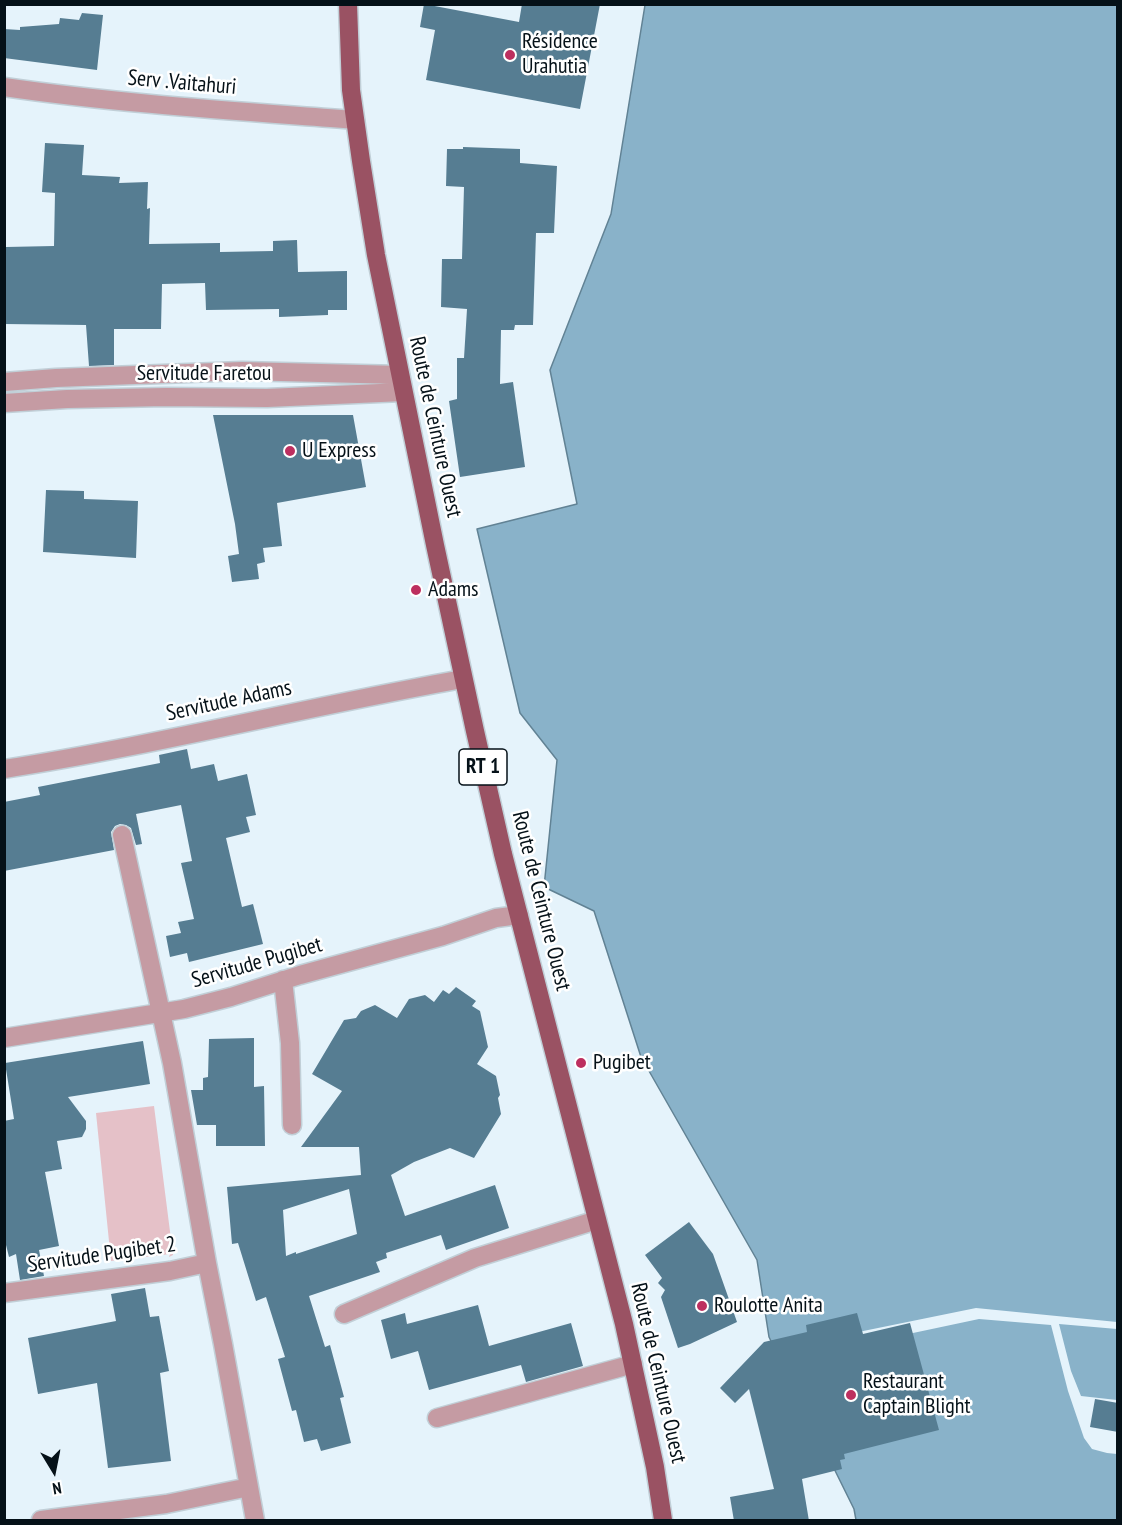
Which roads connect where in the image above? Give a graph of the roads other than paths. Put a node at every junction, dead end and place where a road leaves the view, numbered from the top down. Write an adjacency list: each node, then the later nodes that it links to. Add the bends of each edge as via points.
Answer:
1 (348, 4): 3 (main road, Route de Ceinture Ouest / RT 1)
2 (4, 87): 3 (street, Serv .Vaitahuri, via 74,97)
3 (355, 120): 5 (main road, Route de Ceinture Ouest / RT 1)
4 (4, 382): 5 (street, Servitude Faretou, via 242,371)
5 (401, 384): 6 (street, Servitude Faretou, via 267,398 155,397); 7 (main road, Route de Ceinture Ouest / RT 1)
6 (4, 403)
7 (464, 679): 8 (street, Servitude Adams); 10 (main road, Route de Ceinture Ouest / RT 1)
8 (4, 769)
9 (122, 835): 12 (street)
10 (519, 915): 11 (street, Servitude Pugibet, via 496,918); 15 (main road, Route de Ceinture Ouest / RT 1)
11 (283, 980): 12 (street, Servitude Pugibet); 14 (street, via 290,1043)
12 (162, 1014): 13 (street, Servitude Pugibet); 16 (street)
13 (4, 1038)
14 (292, 1125)
15 (597, 1220): 18 (street, via 475,1258); 19 (main road, Route de Ceinture Ouest / RT 1)
16 (207, 1263): 17 (street, Servitude Pugibet 2); 21 (street)
17 (4, 1293)
18 (344, 1314)
19 (633, 1364): 20 (street); 24 (main road, Route de Ceinture Ouest / RT 1)
20 (437, 1418)
21 (249, 1487): 22 (street, via 166,1504); 23 (street)
22 (41, 1521)
23 (255, 1521)
24 (663, 1521)

